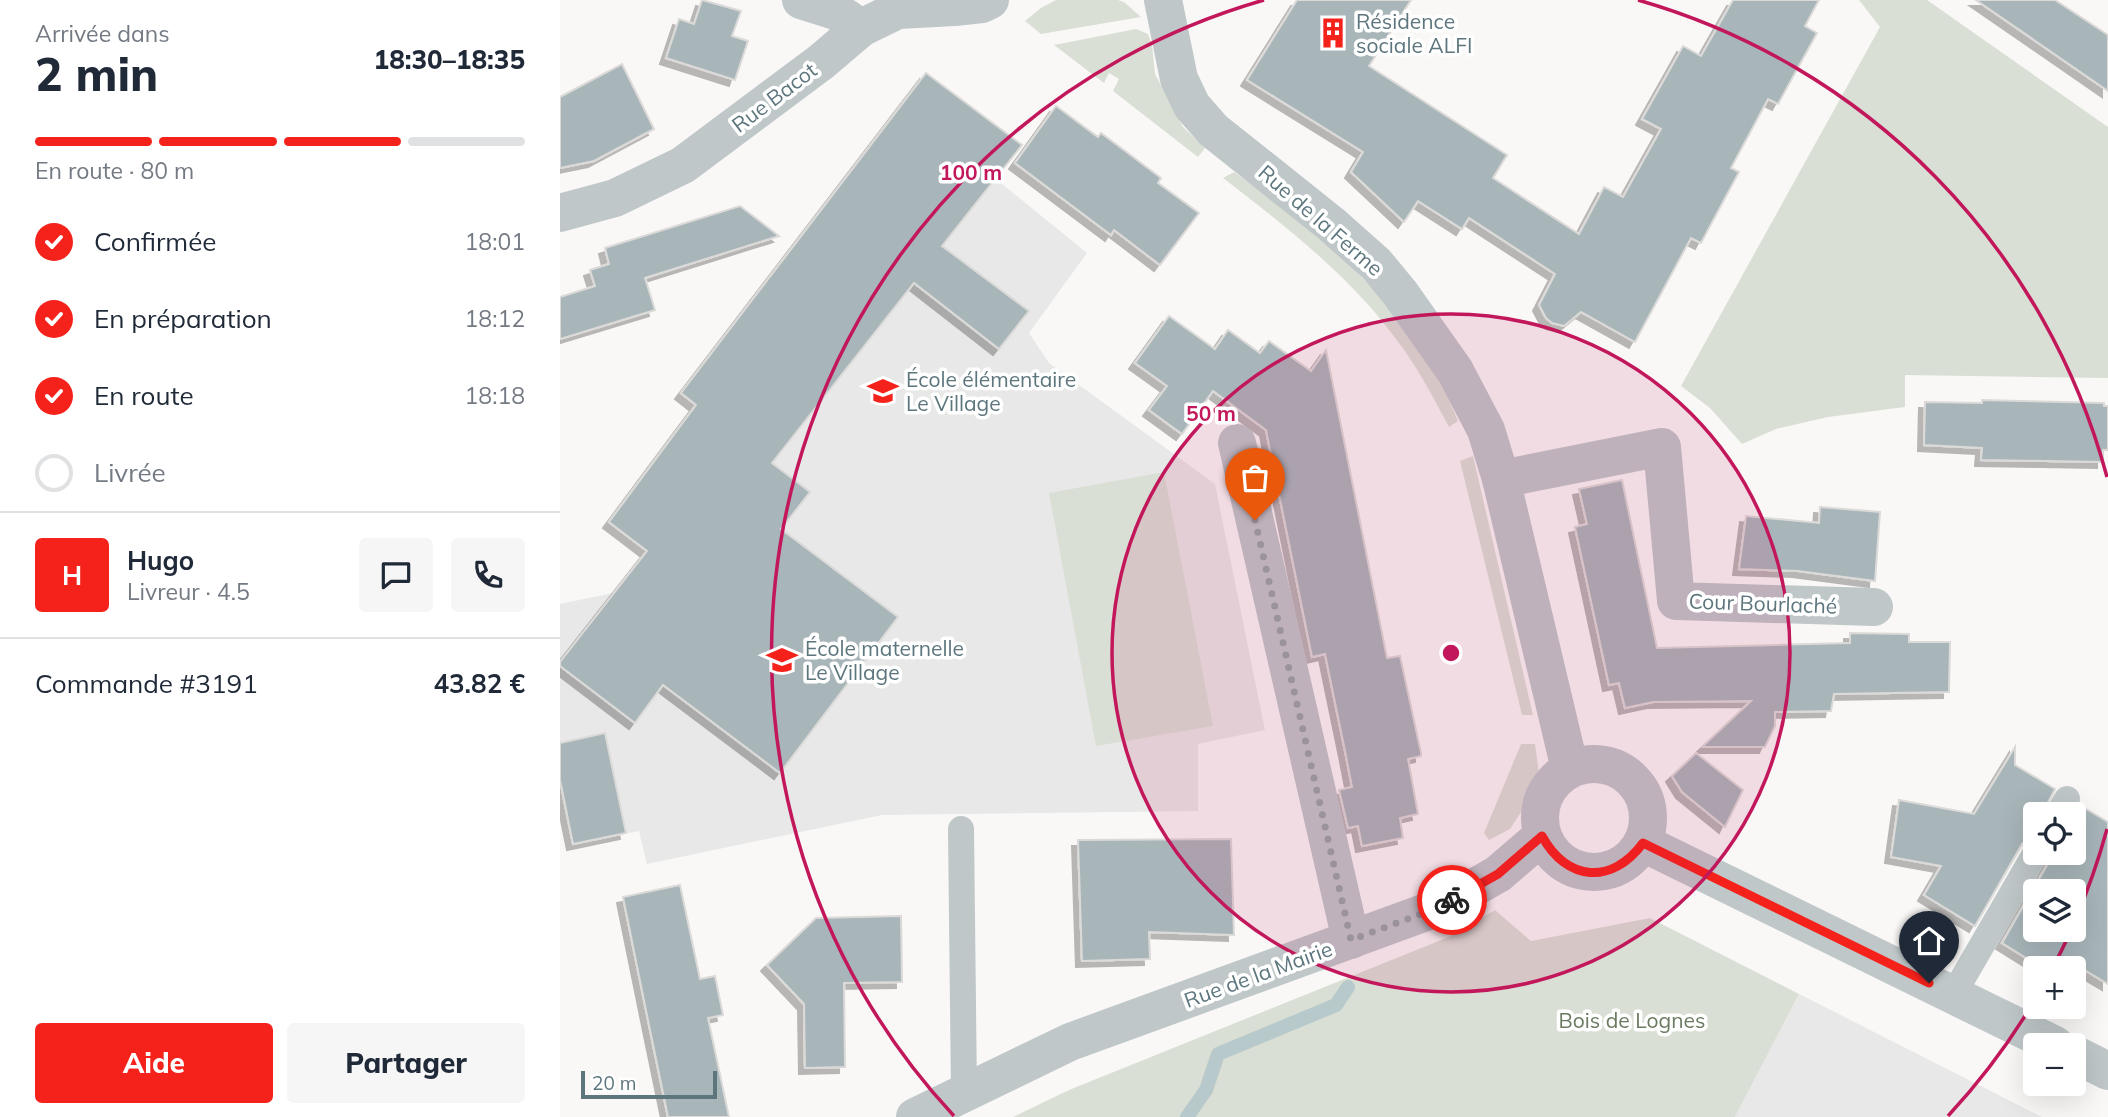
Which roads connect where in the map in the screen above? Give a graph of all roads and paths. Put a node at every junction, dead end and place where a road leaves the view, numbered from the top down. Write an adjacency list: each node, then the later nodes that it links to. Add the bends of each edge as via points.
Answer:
1 (801, 0): 4 (street, via 836,11)
2 (990, 0): 4 (street, Rue Bacot, via 898,9)
3 (1163, 0): 7 (street, Rue de la Ferme, via 1179,79 1192,106 1213,130 1376,264 1400,293 1461,383 1486,430)
4 (861, 28): 5 (street, Rue Bacot, via 683,165 615,198)
5 (560, 213)
6 (1237, 443): 14 (street)
7 (1501, 480): 8 (street, Cour Bourlaché, via 1662,447 1676,601); 9 (street, Rue de la Ferme)
8 (1874, 607)
9 (1570, 769): 11 (street, via 1554,781 1543,798); 12 (street, via 1603,765 1632,780 1648,810)
10 (961, 830): 19 (lane)
11 (1542, 836): 12 (street, via 1551,852 1581,872 1616,868 1632,858); 14 (street, Rue de la Mairie, via 1498,874 1440,907)
12 (1643, 843): 15 (street)
13 (2028, 865): 15 (lane)
14 (1351, 940): 19 (street, Rue de la Mairie, via 1070,1042)
15 (1953, 995): 16 (street)
16 (2031, 1033)
17 (2086, 1060): 18 (street)
18 (2108, 1071)
19 (964, 1094): 20 (street, Rue de la Mairie)
20 (915, 1117)

